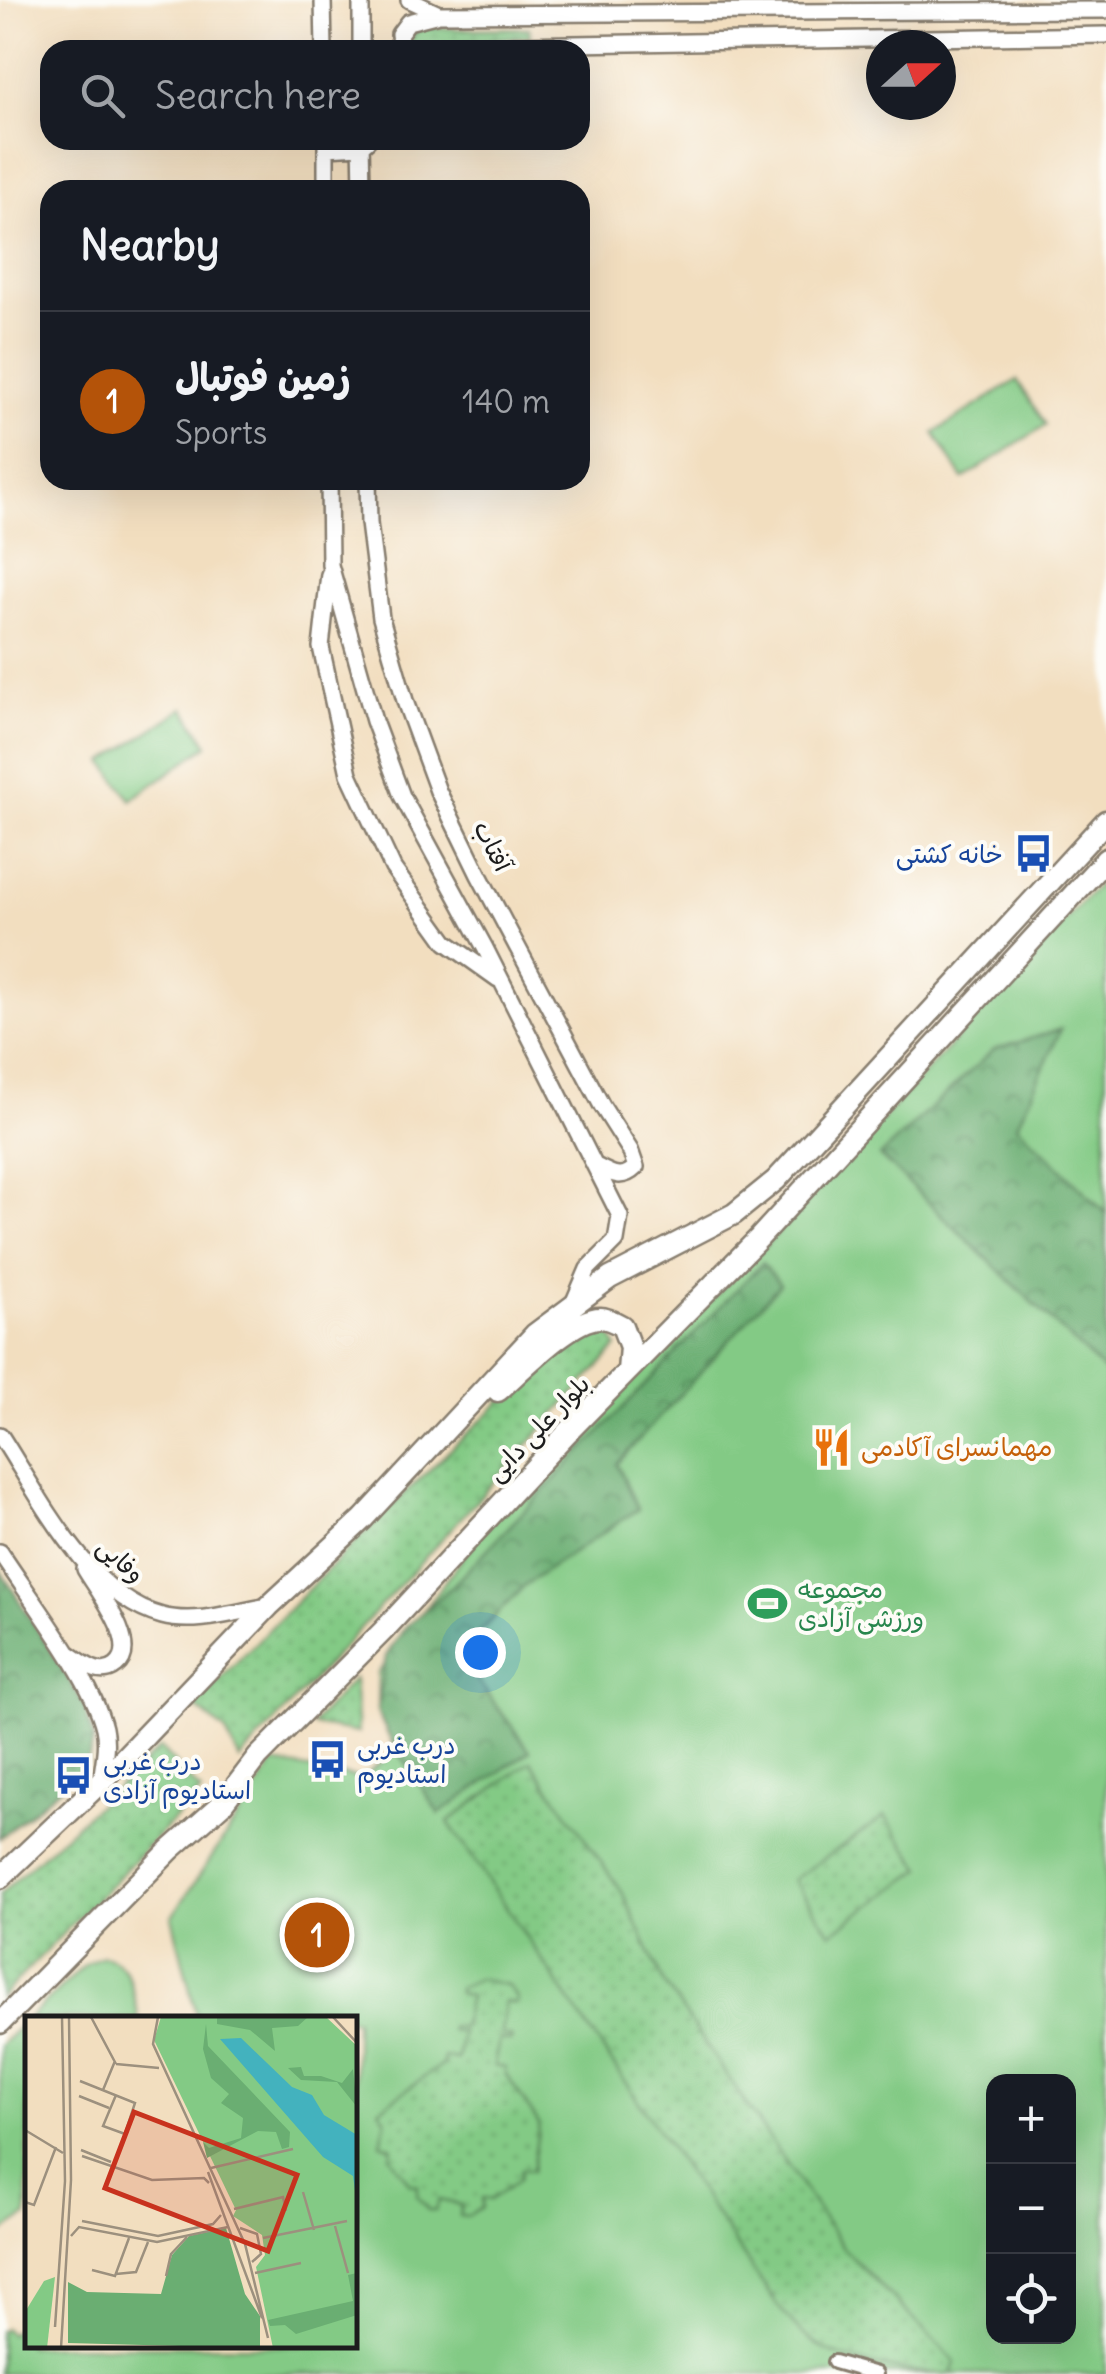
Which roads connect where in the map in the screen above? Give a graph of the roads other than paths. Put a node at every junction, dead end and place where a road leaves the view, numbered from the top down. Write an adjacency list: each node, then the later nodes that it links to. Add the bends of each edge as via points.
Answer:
1 (324, 0): 8 (street)
2 (361, 0): 9 (street)
3 (409, 0): 6 (street)
4 (786, 5): 5 (street); 6 (street)
5 (1106, 10)
6 (440, 14): 10 (street, via 408,22)
7 (1106, 36): 11 (street)
8 (324, 40)
9 (361, 40)
10 (400, 40)
11 (590, 44)
12 (326, 150): 14 (street)
13 (363, 150): 15 (street)
14 (326, 180)
15 (362, 180)
16 (329, 490): 18 (street)
17 (368, 490): 22 (street, آفتاب, via 381,618 438,791 636,1167 614,1176)
18 (330, 560): 21 (street, via 402,796); 21 (street, via 321,647 349,774 393,868 446,942)
19 (1106, 821): 23 (main road, via 776,1180 734,1214)
20 (1106, 860): 24 (main road, بلوار علی دایی, via 759,1238)
21 (502, 982): 22 (street)
22 (598, 1168): 23 (street, via 620,1216 616,1241 588,1269)
23 (572, 1304): 25 (main road)
24 (628, 1370): 25 (main road, via 622,1326 604,1317 588,1320); 33 (main road, بلوار علی دایی, via 258,1757 223,1803)
25 (446, 1430): 29 (main road)
26 (0, 1435): 27 (street, وفایی)
27 (74, 1550): 29 (street, وفایی, via 127,1602 162,1616 202,1618); 30 (street, via 126,1648 122,1662 98,1672)
28 (0, 1552): 30 (street)
29 (269, 1606): 31 (main road)
30 (64, 1650): 31 (street, via 103,1724)
31 (101, 1782): 32 (main road)
32 (0, 1878)
33 (0, 2023)
34 (834, 2362): 35 (street)
35 (876, 2374)

